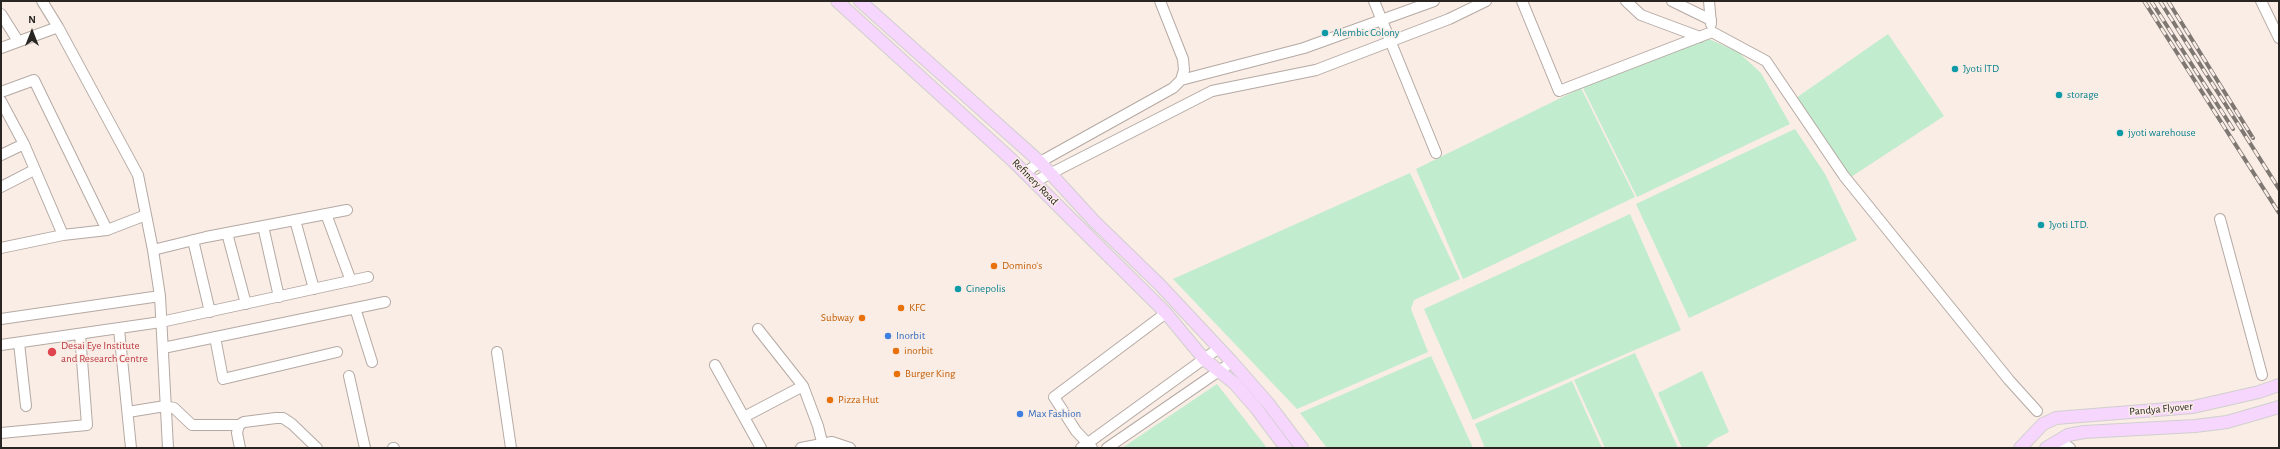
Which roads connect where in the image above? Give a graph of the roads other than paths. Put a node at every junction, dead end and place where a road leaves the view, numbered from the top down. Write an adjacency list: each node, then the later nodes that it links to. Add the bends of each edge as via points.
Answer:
1 (42, 1): 16 (street)
2 (837, 1): 32 (main road, Refinery Road)
3 (860, 1): 30 (main road, Refinery Road)
4 (1160, 1): 23 (street, via 1183,59 1184,70)
5 (1374, 1): 14 (street)
6 (1434, 1): 14 (street)
7 (1486, 1): 20 (street, via 1449,19)
8 (1522, 1): 18 (street, via 1559,91)
9 (1626, 1): 18 (street, via 1641,15)
10 (1672, 1): 15 (street)
11 (1709, 1): 15 (street)
12 (2261, 1): 19 (street)
13 (1, 14): 21 (street)
14 (1382, 20): 20 (street); 23 (street, via 1304,48)
15 (1711, 20): 17 (street)
16 (58, 27): 21 (street); 38 (street, via 138,175)
17 (1712, 32): 18 (street); 82 (street, via 1766,61 1844,176)
18 (1700, 37)
19 (2279, 38)
20 (1392, 41): 28 (street); 33 (street, via 1316,70 1212,91)
21 (18, 42): 22 (street)
22 (1, 48)
23 (1181, 80): 30 (street, via 1173,88)
24 (1, 92): 42 (street, via 34,80)
25 (1, 101): 26 (street)
26 (5, 119): 27 (street)
27 (24, 144): 29 (street); 31 (street)
28 (1436, 153)
29 (1, 155)
30 (1040, 162): 32 (street); 33 (main road, Refinery Road)
31 (34, 170): 35 (street); 44 (street)
32 (1025, 173): 34 (main road, Refinery Road)
33 (1050, 173): 34 (street); 67 (main road, Refinery Road)
34 (1034, 182): 57 (main road, Refinery Road)
35 (1, 187)
36 (347, 210): 37 (street)
37 (326, 214): 40 (street); 49 (street)
38 (146, 215): 42 (street); 47 (street)
39 (2220, 219): 75 (street)
40 (295, 220): 41 (street); 50 (street)
41 (263, 226): 43 (street); 52 (street)
42 (107, 230): 44 (street)
43 (227, 233): 45 (street); 54 (street)
44 (63, 235): 46 (street)
45 (193, 240): 47 (street); 56 (street)
46 (1, 248)
47 (153, 250): 51 (street)
48 (368, 277): 49 (street)
49 (351, 280): 50 (street)
50 (314, 289): 52 (street)
51 (160, 296): 58 (street); 59 (street)
52 (279, 297): 54 (street)
53 (385, 302): 55 (street)
54 (246, 304): 56 (street)
55 (355, 308): 63 (street); 71 (street)
56 (210, 312): 59 (street)
57 (1166, 313): 70 (main road, Refinery Road); 89 (street, via 1054,397)
58 (1, 319)
59 (161, 322): 60 (street); 66 (street)
60 (119, 329): 62 (street); 83 (street)
61 (758, 329): 78 (street)
62 (80, 334): 64 (street); 86 (street, via 87,425)
63 (215, 337): 66 (street); 68 (street, via 223,378)
64 (19, 342): 65 (street); 79 (street)
65 (1, 345)
66 (163, 348): 80 (street)
67 (1219, 348): 70 (street); 72 (main road, Refinery Road)
68 (337, 352)
69 (497, 352): 95 (street)
70 (1204, 359): 74 (main road, Refinery Road); 89 (street)
71 (372, 362)
72 (1232, 362): 74 (street); 101 (main road, Refinery Road, via 1268,403)
73 (714, 365): 84 (street)
74 (1220, 372): 99 (street); 100 (main road, Refinery Road, via 1256,408)
75 (2262, 375)
76 (349, 376): 94 (street)
77 (2279, 385): 102 (main road, Pandya Flyover, via 2193,407 2056,418 2043,424)
78 (803, 386): 84 (street); 88 (street)
79 (26, 406)
80 (165, 406): 83 (street); 85 (street, via 174,408 192,425); 91 (street)
81 (2279, 407): 87 (main road, Pandya Flyover, via 2227,422 2084,432)
82 (2037, 411)
83 (128, 412): 90 (street)
84 (744, 417): 96 (street)
85 (239, 425): 92 (street, via 237,433); 93 (street, via 244,422 283,418)
86 (1, 433)
87 (2058, 440): 103 (main road, Pandya Flyover); 104 (street)
88 (822, 442): 97 (street); 98 (street, via 838,443)
89 (1087, 446)
90 (131, 448)
91 (168, 448)
92 (240, 448)
93 (317, 448)
94 (365, 448)
95 (511, 448)
96 (761, 448)
97 (801, 448)
98 (850, 448)
99 (1106, 448)
100 (1286, 448)
101 (1302, 448)
102 (2020, 448)
103 (2046, 448)
104 (2070, 448)

